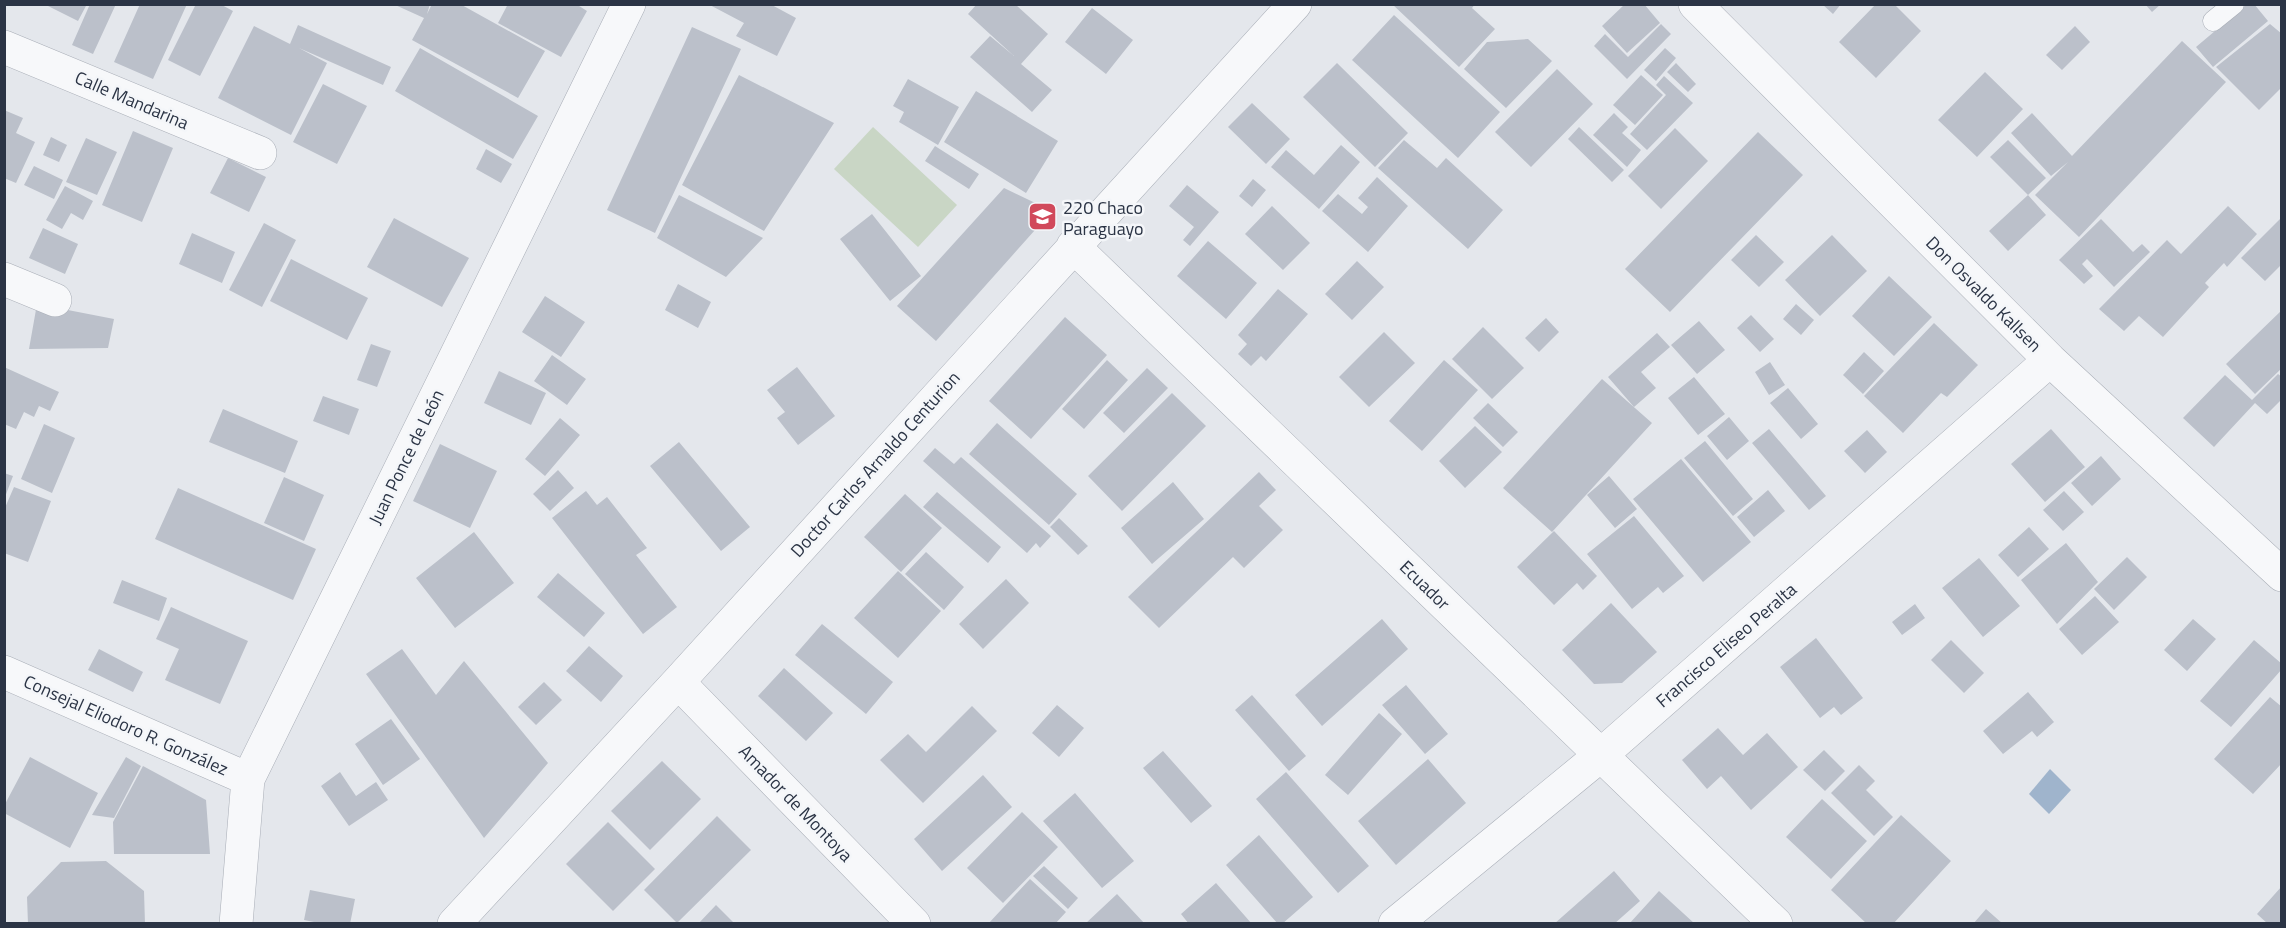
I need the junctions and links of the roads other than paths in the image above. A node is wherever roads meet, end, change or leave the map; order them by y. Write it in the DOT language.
graph roads {
  1 [pos="629,4"];
  2 [pos="1295,4"];
  3 [pos="1695,4"];
  4 [pos="2234,4"];
  5 [pos="2213,21"];
  6 [pos="4,47"];
  7 [pos="260,153"];
  8 [pos="1073,246"];
  9 [pos="4,279"];
  10 [pos="55,300"];
  11 [pos="2050,360"];
  12 [pos="2282,575"];
  13 [pos="4,672"];
  14 [pos="678,682"];
  15 [pos="1601,755"];
  16 [pos="248,779"];
  17 [pos="236,924"];
  18 [pos="454,924"];
  19 [pos="914,924"];
  20 [pos="1395,924"];
  21 [pos="1776,924"];
  1 -- 16 [label="street, Juan Ponce de León"];
  2 -- 8 [label="street, Doctor Carlos Arnaldo Centurion"];
  3 -- 11 [label="street, Don Osvaldo Kallsen"];
  4 -- 5 [label="lane"];
  6 -- 7 [label="street, Calle Mandarina"];
  8 -- 14 [label="street, Doctor Carlos Arnaldo Centurion"];
  8 -- 15 [label="street, Ecuador"];
  9 -- 10 [label="street"];
  11 -- 12 [label="street, Don Osvaldo Kallsen"];
  11 -- 15 [label="street, Francisco Eliseo Peralta"];
  13 -- 16 [label="street, Consejal Eliodoro R. González"];
  14 -- 18 [label="street, Doctor Carlos Arnaldo Centurion"];
  14 -- 19 [label="street, Amador de Montoya"];
  15 -- 20 [label="street, Francisco Eliseo Peralta"];
  15 -- 21 [label="street, Ecuador"];
  16 -- 17 [label="street, Juan Ponce de León"];
}
